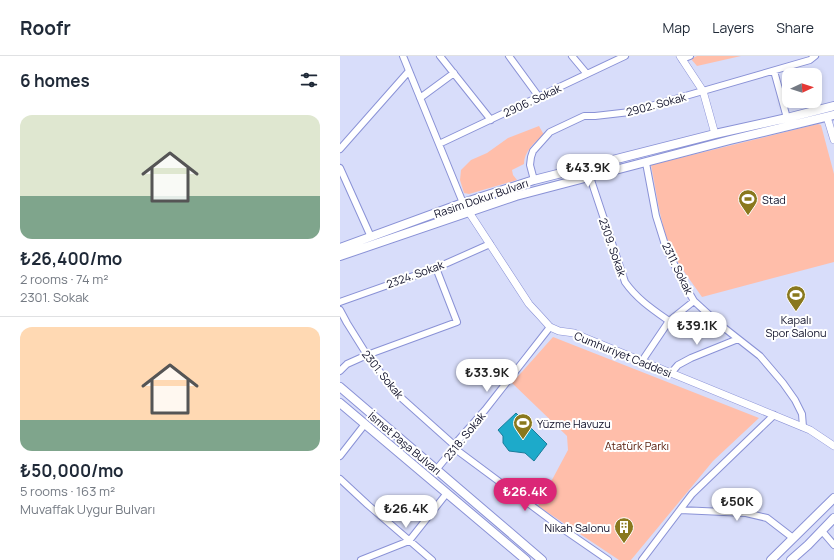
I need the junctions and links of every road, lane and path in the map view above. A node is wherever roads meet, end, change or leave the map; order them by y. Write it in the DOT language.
graph roads {
  1 [pos="410,56"];
  2 [pos="440,56"];
  3 [pos="509,56"];
  4 [pos="572,56"];
  5 [pos="625,56"];
  6 [pos="690,56"];
  7 [pos="815,56"];
  8 [pos="681,58"];
  9 [pos="404,59"];
  10 [pos="774,70"];
  11 [pos="409,71"];
  12 [pos="454,73"];
  13 [pos="587,74"];
  14 [pos="703,91"];
  15 [pos="539,97"];
  16 [pos="420,98"];
  17 [pos="834,106"];
  18 [pos="831,116"];
  19 [pos="787,118"];
  20 [pos="491,120"];
  21 [pos="715,134"];
  22 [pos="834,140"];
  23 [pos="439,144"];
  24 [pos="340,150"];
  25 [pos="646,163"];
  26 [pos="340,168"];
  27 [pos="590,177"];
  28 [pos="534,180"];
  29 [pos="462,203"];
  30 [pos="469,212"];
  31 [pos="371,237"];
  32 [pos="490,244"];
  33 [pos="340,248"];
  34 [pos="340,256"];
  35 [pos="436,268"];
  36 [pos="694,301"];
  37 [pos="340,302"];
  38 [pos="340,310"];
  39 [pos="669,320"];
  40 [pos="550,327"];
  41 [pos="738,339"];
  42 [pos="367,355"];
  43 [pos="642,361"];
  44 [pos="340,371"];
  45 [pos="672,373"];
  46 [pos="340,388"];
  47 [pos="340,403"];
  48 [pos="774,415"];
  49 [pos="365,424"];
  50 [pos="802,427"];
  51 [pos="454,446"];
  52 [pos="834,446"];
  53 [pos="340,456"];
  54 [pos="436,470"];
  55 [pos="340,479"];
  56 [pos="447,493"];
  57 [pos="834,498"];
  58 [pos="680,510"];
  59 [pos="834,518"];
  60 [pos="822,530"];
  61 [pos="794,538"];
  62 [pos="409,541"];
  63 [pos="834,545"];
  64 [pos="361,560"];
  65 [pos="432,560"];
  66 [pos="526,560"];
  67 [pos="542,560"];
  68 [pos="608,560"];
  69 [pos="642,560"];
  70 [pos="771,560"];
  71 [pos="791,560"];
  1 -- 9 [label="street"];
  2 -- 12 [label="street"];
  3 -- 15 [label="street"];
  4 -- 13 [label="street"];
  5 -- 13 [label="street, 2906. Sokak"];
  6 -- 8 [label="street"];
  7 -- 10 [label="street, 2902. Sokak"];
  8 -- 14 [label="street"];
  9 -- 11 [label="street"];
  10 -- 14 [label="street, 2902. Sokak"];
  10 -- 19 [label="street"];
  11 -- 16 [label="street"];
  11 -- 24 [label="street"];
  12 -- 16 [label="street"];
  12 -- 20 [label="street"];
  13 -- 15 [label="street, 2906. Sokak"];
  14 -- 21 [label="street"];
  14 -- 28 [label="street, 2902. Sokak"];
  15 -- 20 [label="street, 2906. Sokak"];
  16 -- 23 [label="street"];
  17 -- 19 [label="main road, Rasim Dokur Bulvarı"];
  18 -- 22 [label="street"];
  18 -- 25 [label="main road"];
  19 -- 21 [label="main road, Rasim Dokur Bulvarı"];
  20 -- 23 [label="street, 2906. Sokak"];
  21 -- 28 [label="main road, Rasim Dokur Bulvarı"];
  23 -- 29 [label="street"];
  25 -- 27 [label="main road"];
  25 -- 36 [label="street, 2311. Sokak"];
  26 -- 31 [label="street"];
  27 -- 30 [label="main road"];
  27 -- 39 [label="street, 2309. Sokak"];
  28 -- 29 [label="main road, Rasim Dokur Bulvarı"];
  29 -- 30 [label="street"];
  29 -- 31 [label="main road, Rasim Dokur Bulvarı"];
  30 -- 32 [label="street"];
  30 -- 34 [label="main road"];
  31 -- 33 [label="main road, Rasim Dokur Bulvarı"];
  32 -- 35 [label="street, 2324. Sokak"];
  32 -- 40 [label="street"];
  35 -- 37 [label="street, 2324. Sokak"];
  35 -- 42 [label="street"];
  36 -- 39 [label="street"];
  36 -- 41 [label="street, 2311. Sokak"];
  38 -- 42 [label="street, 2301. Sokak"];
  39 -- 43 [label="street"];
  40 -- 43 [label="street, Cumhuriyet Caddesi"];
  40 -- 51 [label="street, 2318. Sokak"];
  41 -- 45 [label="street"];
  41 -- 50 [label="street, 2311. Sokak"];
  42 -- 44 [label="street"];
  42 -- 51 [label="street, 2301. Sokak"];
  43 -- 45 [label="street, Cumhuriyet Caddesi"];
  45 -- 48 [label="street, Cumhuriyet Caddesi"];
  46 -- 54 [label="main road, İsmet Paşa Bulvarı"];
  47 -- 49 [label="main road, İsmet Paşa Bulvarı"];
  48 -- 50 [label="street, Cumhuriyet Caddesi"];
  48 -- 58 [label="street"];
  49 -- 53 [label="street"];
  49 -- 56 [label="main road, İsmet Paşa Bulvarı"];
  50 -- 52 [label="street, Cumhuriyet Caddesi"];
  51 -- 54 [label="street, 2318. Sokak"];
  51 -- 68 [label="street, 2301. Sokak"];
  54 -- 67 [label="main road, İsmet Paşa Bulvarı"];
  55 -- 62 [label="street"];
  56 -- 62 [label="street"];
  56 -- 66 [label="main road, İsmet Paşa Bulvarı"];
  57 -- 61 [label="main road"];
  58 -- 61 [label="street"];
  58 -- 69 [label="street"];
  59 -- 60 [label="main road"];
  60 -- 63 [label="street"];
  60 -- 71 [label="main road"];
  61 -- 70 [label="main road"];
  62 -- 64 [label="street"];
  62 -- 65 [label="street"];
}
